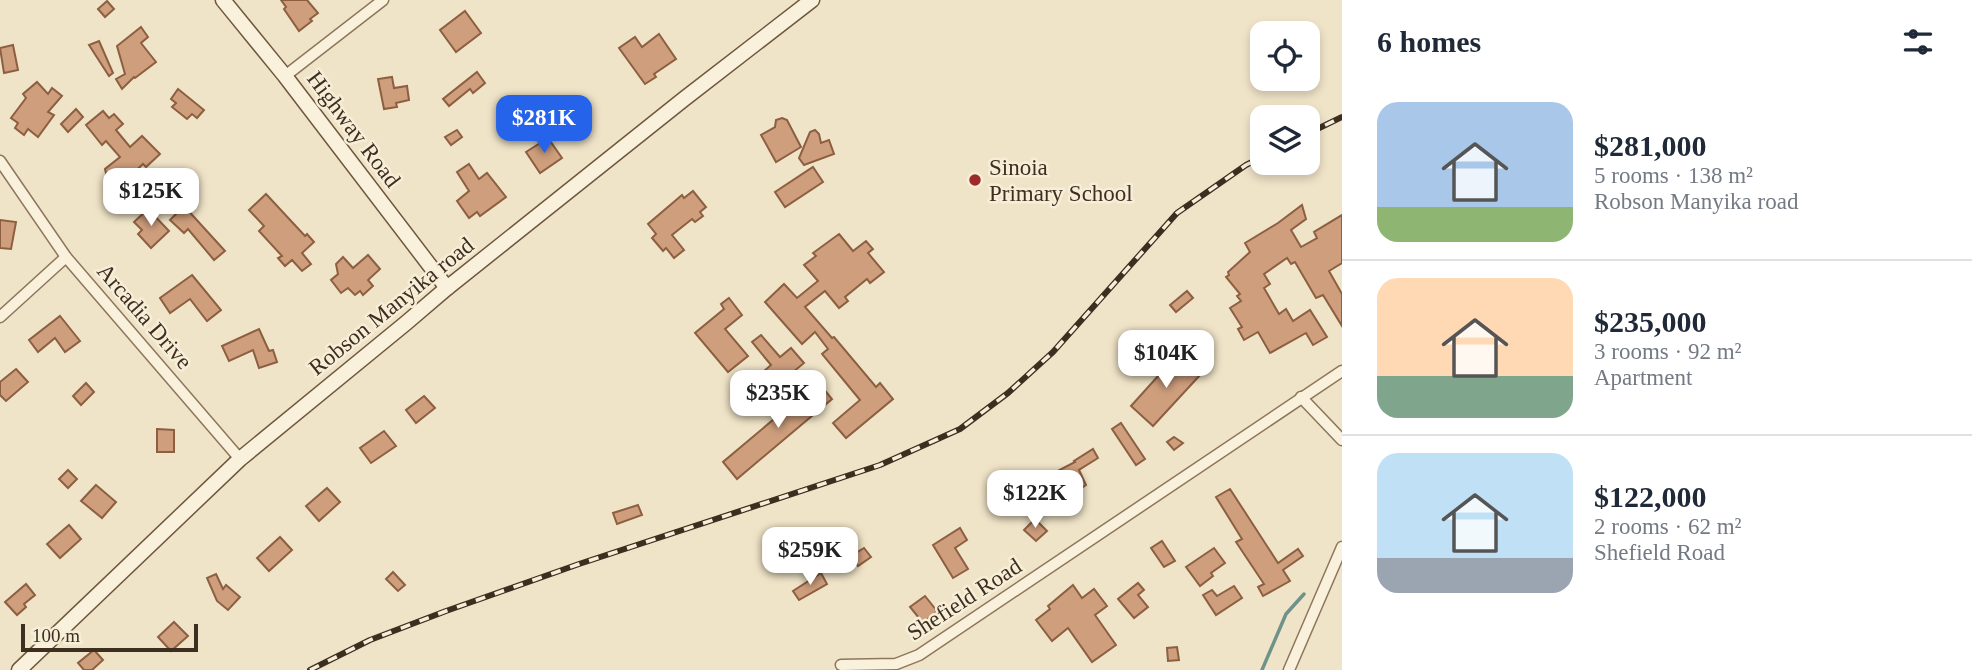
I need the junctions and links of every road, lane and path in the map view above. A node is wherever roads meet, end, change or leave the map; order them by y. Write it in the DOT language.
graph roads {
  1 [pos="223,0"];
  2 [pos="383,0"];
  3 [pos="812,0"];
  4 [pos="285,76"];
  5 [pos="0,161"];
  6 [pos="66,257"];
  7 [pos="447,288"];
  8 [pos="0,317"];
  9 [pos="1342,370"];
  10 [pos="1301,397"];
  11 [pos="1342,440"];
  12 [pos="240,459"];
  13 [pos="1342,547"];
  14 [pos="841,665"];
  15 [pos="19,670"];
  16 [pos="1289,670"];
  1 -- 4 [label="street, Highway Road"];
  2 -- 4 [label="street"];
  3 -- 7 [label="street, Robson Manyika road"];
  4 -- 7 [label="street, Highway Road"];
  5 -- 6 [label="street, Arcadia Drive"];
  6 -- 8 [label="street"];
  6 -- 12 [label="street, Arcadia Drive"];
  7 -- 12 [label="street, Robson Manyika road"];
  9 -- 10 [label="street, Shefield Road"];
  10 -- 11 [label="street"];
  10 -- 14 [label="street, Shefield Road"];
  12 -- 15 [label="street, Robson Manyika road"];
  13 -- 16 [label="street"];
}
